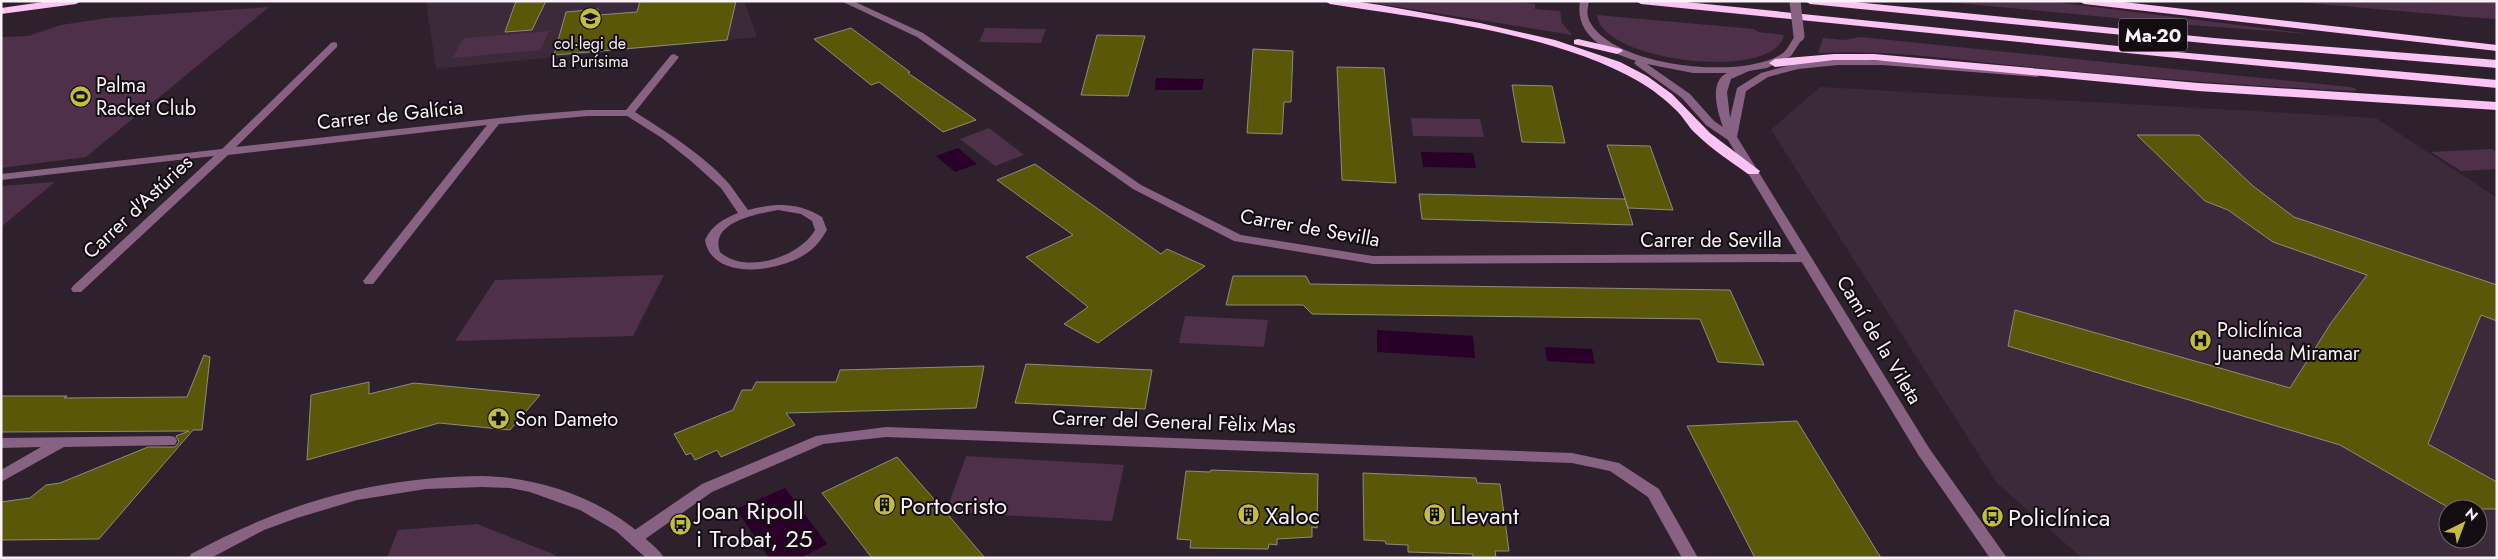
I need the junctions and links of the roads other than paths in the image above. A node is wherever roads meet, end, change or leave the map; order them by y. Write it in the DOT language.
graph roads {
  1 [pos="54,1"];
  2 [pos="76,1"];
  3 [pos="845,1"];
  4 [pos="1330,1"];
  5 [pos="1585,1"];
  6 [pos="1641,1"];
  7 [pos="1795,1"];
  8 [pos="1810,1"];
  9 [pos="2084,1"];
  10 [pos="1,7"];
  11 [pos="1380,8"];
  12 [pos="1,11"];
  13 [pos="334,44"];
  14 [pos="2497,48"];
  15 [pos="1621,53"];
  16 [pos="674,58"];
  17 [pos="1775,63"];
  18 [pos="2497,64"];
  19 [pos="1745,70"];
  20 [pos="2060,75"];
  21 [pos="2497,84"];
  22 [pos="2497,106"];
  23 [pos="629,113"];
  24 [pos="496,122"];
  25 [pos="1732,138"];
  26 [pos="225,152"];
  27 [pos="1753,171"];
  28 [pos="1,178"];
  29 [pos="744,213"];
  30 [pos="1806,258"];
  31 [pos="369,281"];
  32 [pos="77,289"];
  33 [pos="170,441"];
  34 [pos="61,442"];
  35 [pos="1,443"];
  36 [pos="1,477"];
  37 [pos="635,538"];
  38 [pos="197,558"];
  39 [pos="656,558"];
  40 [pos="1690,558"];
  41 [pos="1999,558"];
  1 -- 10 [label="highway"];
  2 -- 12 [label="highway"];
  3 -- 30 [label="street, Carrer de Sevilla"];
  4 -- 11 [label="highway"];
  5 -- 15 [label="street, Camí de la Vileta"];
  6 -- 21 [label="highway, Ma-20"];
  7 -- 17 [label="street, bridge"];
  8 -- 18 [label="highway, Ma-20"];
  9 -- 14 [label="highway"];
  11 -- 15 [label="highway"];
  11 -- 27 [label="highway"];
  13 -- 26 [label="street, Carrer d'Astúries"];
  15 -- 19 [label="street"];
  15 -- 25 [label="street, Camí de la Vileta"];
  16 -- 23 [label="street"];
  17 -- 19 [label="street"];
  17 -- 20 [label="highway"];
  19 -- 25 [label="street, Camí de la Vileta"];
  20 -- 22 [label="highway"];
  20 -- 25 [label="street"];
  23 -- 24 [label="street, Carrer de Galícia"];
  23 -- 29 [label="street"];
  24 -- 26 [label="street, Carrer de Galícia"];
  24 -- 31 [label="street"];
  25 -- 27 [label="street, Camí de la Vileta"];
  26 -- 28 [label="street, Carrer de Galícia"];
  26 -- 32 [label="street, Carrer d'Astúries"];
  27 -- 30 [label="street, Camí de la Vileta"];
  29 -- 29 [label="street"];
  30 -- 41 [label="street, Camí de la Vileta"];
  33 -- 34 [label="street"];
  34 -- 35 [label="street"];
  34 -- 36 [label="street"];
  37 -- 38 [label="street"];
  37 -- 39 [label="street"];
  37 -- 40 [label="street, Carrer del General Fèlix Mas"];
}
